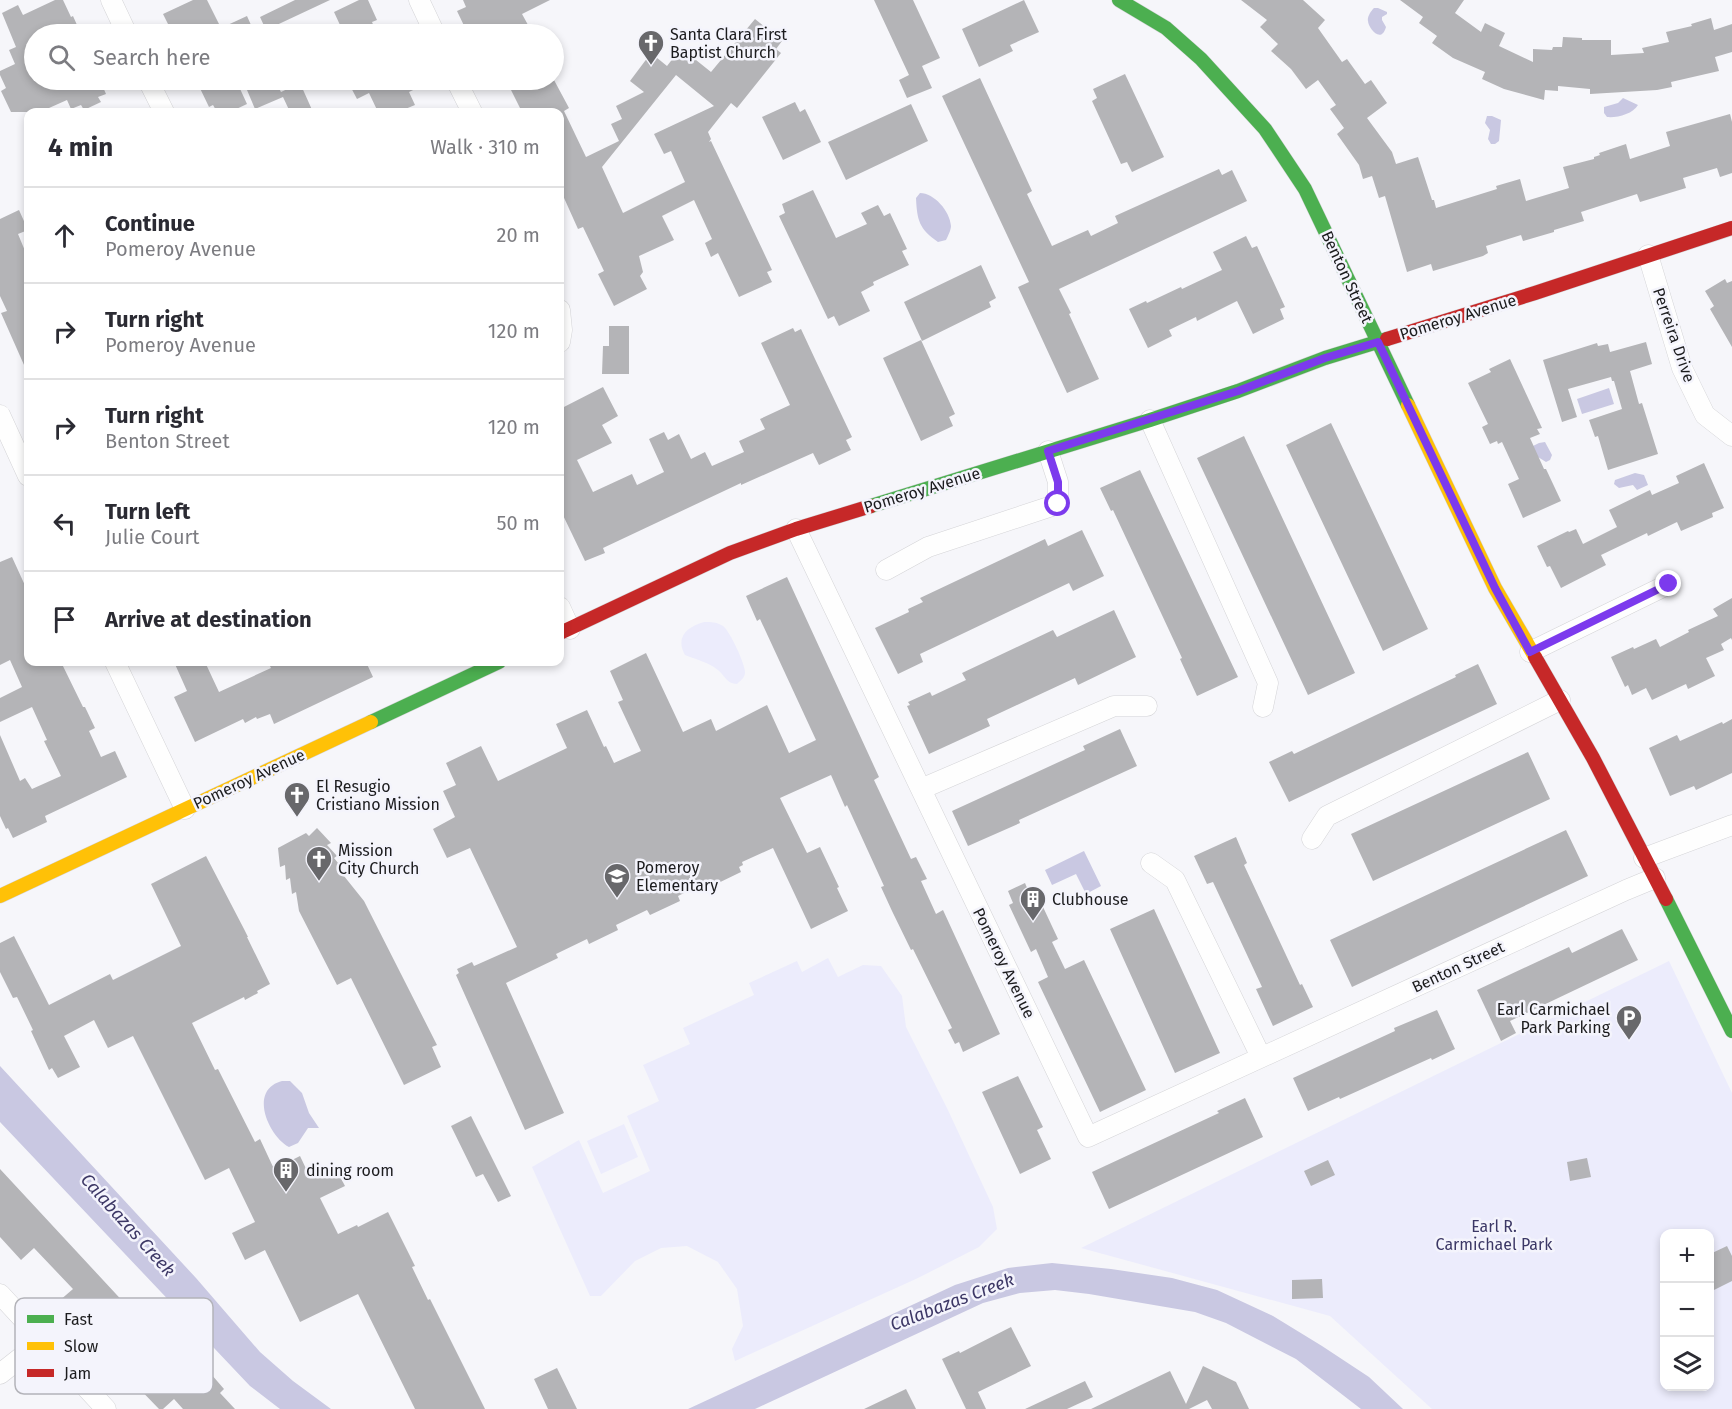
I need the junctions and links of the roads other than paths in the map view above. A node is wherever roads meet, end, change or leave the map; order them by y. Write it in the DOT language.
graph roads {
  1 [pos="111,0"];
  2 [pos="419,0"];
  3 [pos="1119,0"];
  4 [pos="123,24"];
  5 [pos="430,24"];
  6 [pos="153,90"];
  7 [pos="461,90"];
  8 [pos="162,108"];
  9 [pos="470,108"];
  10 [pos="1732,228"];
  11 [pos="1648,255"];
  12 [pos="1378,342"];
  13 [pos="0,415"];
  14 [pos="1150,420"];
  15 [pos="1732,436"];
  16 [pos="1048,451"];
  17 [pos="24,467"];
  18 [pos="796,529"];
  19 [pos="886,570"];
  20 [pos="1669,584"];
  21 [pos="565,631"];
  22 [pos="1530,652"];
  23 [pos="117,666"];
  24 [pos="490,666"];
  25 [pos="1560,700"];
  26 [pos="1147,706"];
  27 [pos="1263,707"];
  28 [pos="921,789"];
  29 [pos="184,809"];
  30 [pos="1732,825"];
  31 [pos="1312,839"];
  32 [pos="1644,858"];
  33 [pos="1151,863"];
  34 [pos="1655,878"];
  35 [pos="0,896"];
  36 [pos="1732,1031"];
  37 [pos="1261,1057"];
  38 [pos="1088,1137"];
  39 [pos="0,1294"];
  40 [pos="15,1310"];
  41 [pos="15,1362"];
  42 [pos="0,1374"];
  43 [pos="92,1394"];
  44 [pos="106,1409"];
  1 -- 4 [label="street"];
  2 -- 5 [label="street"];
  3 -- 12 [label="street, Benton Street"];
  6 -- 8 [label="street"];
  7 -- 9 [label="street"];
  10 -- 11 [label="street, Pomeroy Avenue"];
  11 -- 12 [label="street, Pomeroy Avenue"];
  11 -- 15 [label="street, Perreira Drive"];
  12 -- 14 [label="street, Pomeroy Avenue"];
  12 -- 22 [label="street, Benton Street"];
  13 -- 17 [label="street"];
  14 -- 16 [label="street, Pomeroy Avenue"];
  14 -- 27 [label="street"];
  16 -- 18 [label="street, Pomeroy Avenue"];
  16 -- 19 [label="street"];
  18 -- 21 [label="street, Pomeroy Avenue"];
  18 -- 28 [label="street, Pomeroy Avenue"];
  20 -- 22 [label="street"];
  22 -- 25 [label="street, Benton Street"];
  23 -- 29 [label="street"];
  24 -- 29 [label="street, Pomeroy Avenue"];
  25 -- 31 [label="street"];
  25 -- 32 [label="street, Benton Street"];
  26 -- 28 [label="street"];
  28 -- 38 [label="street, Pomeroy Avenue"];
  29 -- 35 [label="street, Pomeroy Avenue"];
  30 -- 32 [label="street"];
  32 -- 34 [label="street, Benton Street"];
  33 -- 37 [label="street"];
  34 -- 36 [label="street, Benton Street"];
  34 -- 37 [label="street, Benton Street"];
  37 -- 38 [label="street, Benton Street"];
  39 -- 40 [label="street"];
  41 -- 42 [label="street"];
  43 -- 44 [label="street"];
}
